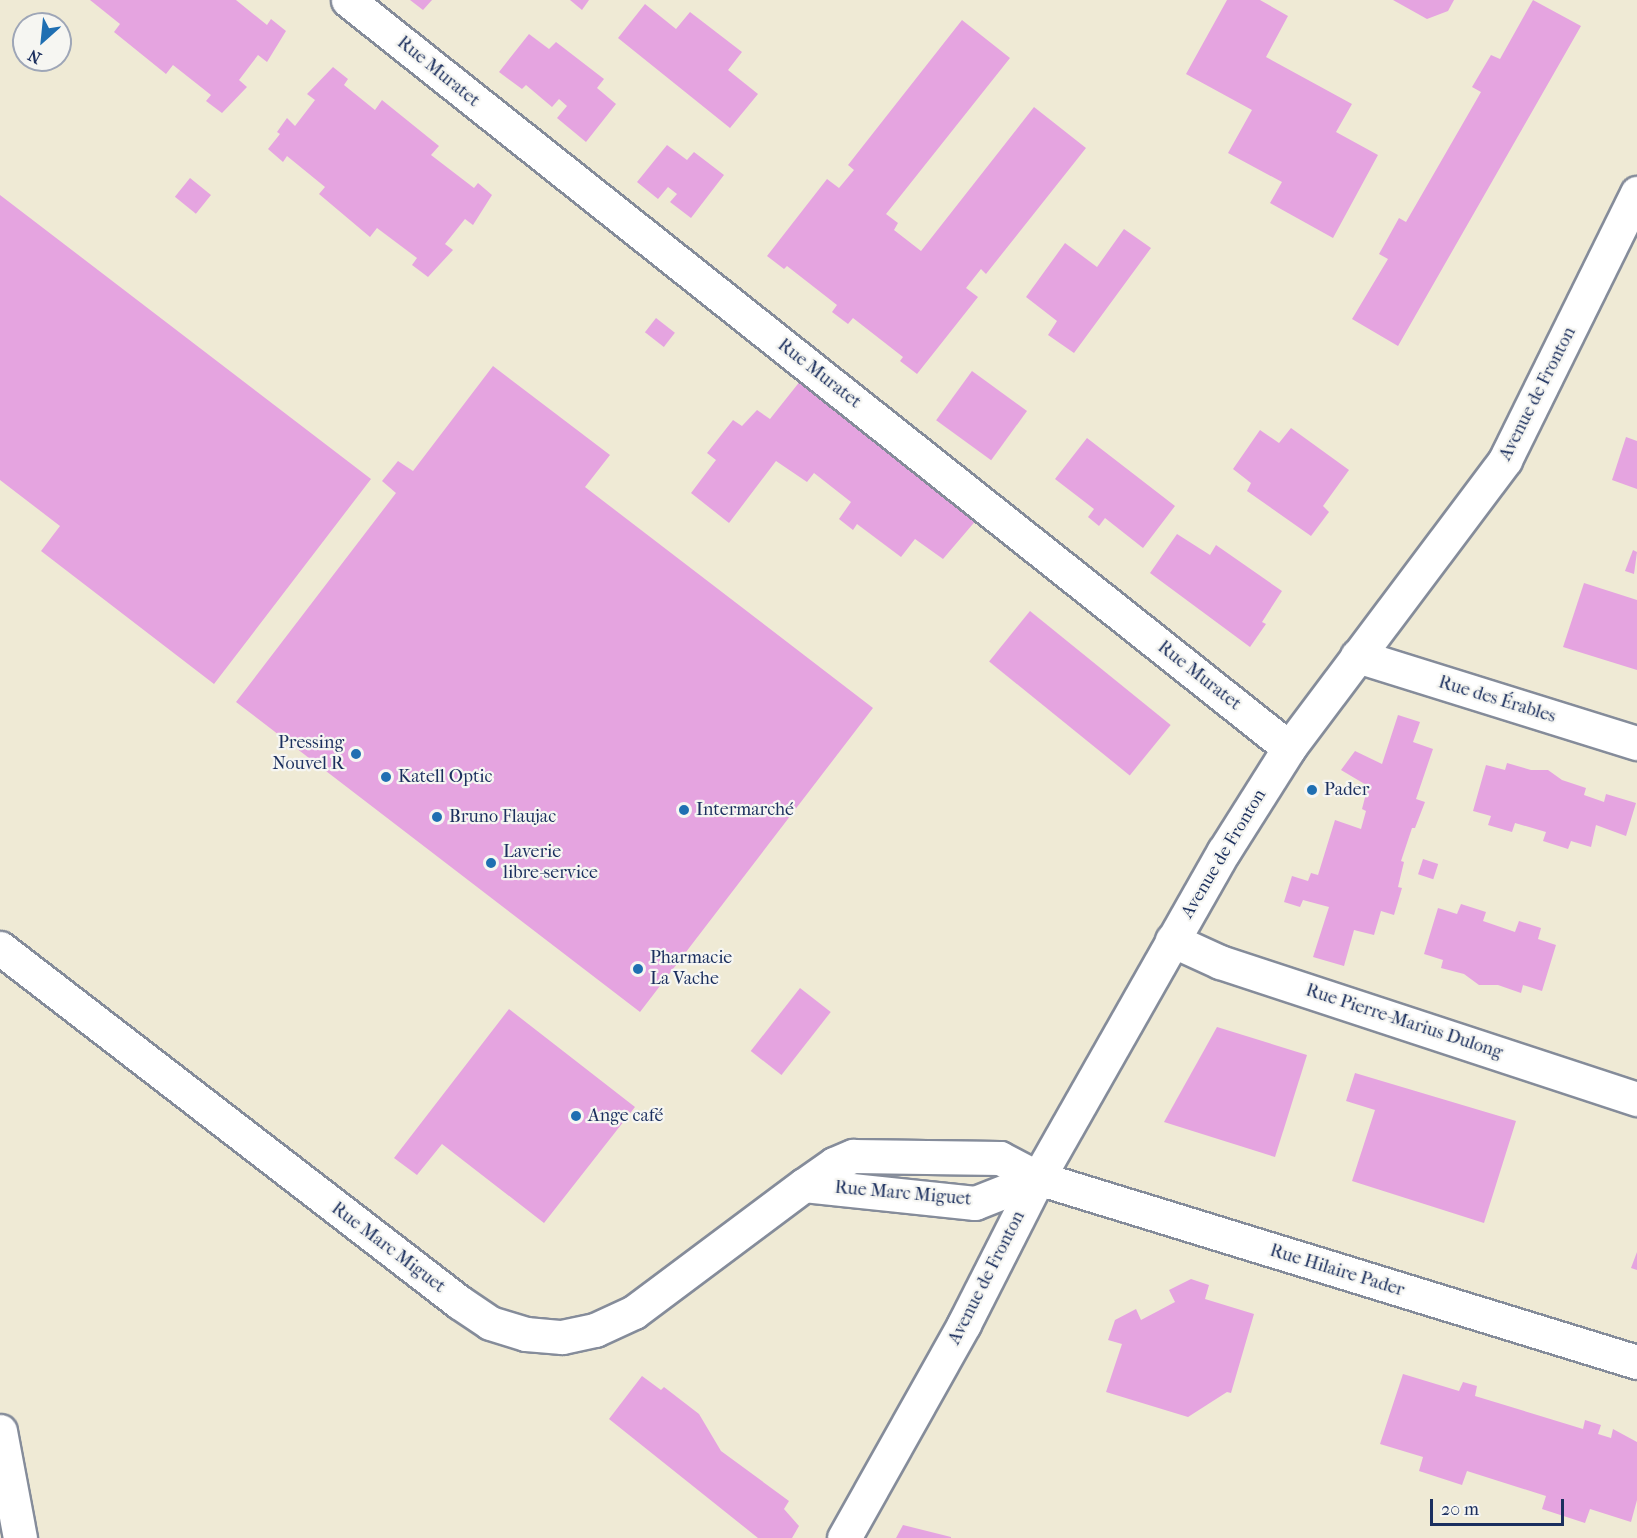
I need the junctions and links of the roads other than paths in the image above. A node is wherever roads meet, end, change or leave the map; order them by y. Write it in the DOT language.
graph roads {
  1 [pos="348,0"];
  2 [pos="1637,193"];
  3 [pos="1357,656"];
  4 [pos="1637,743"];
  5 [pos="1289,748"];
  6 [pos="1172,940"];
  7 [pos="0,948"];
  8 [pos="1637,1099"];
  9 [pos="1038,1178"];
  10 [pos="804,1185"];
  11 [pos="1637,1362"];
  12 [pos="0,1431"];
  13 [pos="20,1538"];
  14 [pos="844,1538"];
  1 -- 5 [label="street, Rue Muratet"];
  2 -- 3 [label="street, Avenue de Fronton"];
  3 -- 4 [label="street, Rue des Érables"];
  3 -- 5 [label="street, Avenue de Fronton"];
  5 -- 6 [label="street, Avenue de Fronton"];
  6 -- 8 [label="street, Rue Pierre-Marius Dulong"];
  6 -- 9 [label="street, Avenue de Fronton"];
  7 -- 10 [label="street, Rue Marc Miguet"];
  9 -- 10 [label="street, Rue Marc Miguet"];
  9 -- 10 [label="street, Rue Marc Miguet"];
  9 -- 11 [label="street, Rue Hilaire Pader"];
  9 -- 14 [label="street, Avenue de Fronton"];
  12 -- 13 [label="street"];
}
